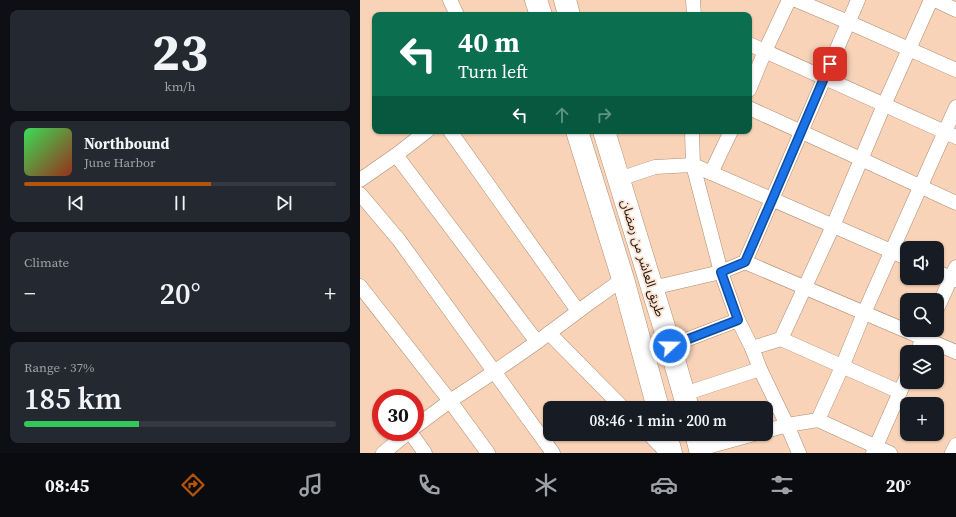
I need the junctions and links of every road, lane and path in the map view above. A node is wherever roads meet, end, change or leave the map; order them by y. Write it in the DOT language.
graph roads {
  1 [pos="450,0"];
  2 [pos="536,0"];
  3 [pos="565,0"];
  4 [pos="789,0"];
  5 [pos="796,0"];
  6 [pos="858,0"];
  7 [pos="931,0"];
  8 [pos="935,0"];
  9 [pos="956,10"];
  10 [pos="456,12"];
  11 [pos="540,12"];
  12 [pos="568,12"];
  13 [pos="848,22"];
  14 [pos="752,45"];
  15 [pos="909,49"];
  16 [pos="765,51"];
  17 [pos="956,70"];
  18 [pos="824,78"];
  19 [pos="752,83"];
  20 [pos="884,105"];
  21 [pos="956,107"];
  22 [pos="752,109"];
  23 [pos="801,132"];
  24 [pos="423,134"];
  25 [pos="452,134"];
  26 [pos="578,134"];
  27 [pos="605,134"];
  28 [pos="692,134"];
  29 [pos="730,134"];
  30 [pos="950,135"];
  31 [pos="396,155"];
  32 [pos="861,159"];
  33 [pos="693,165"];
  34 [pos="711,173"];
  35 [pos="619,179"];
  36 [pos="360,180"];
  37 [pos="920,187"];
  38 [pos="360,194"];
  39 [pos="772,200"];
  40 [pos="956,203"];
  41 [pos="833,226"];
  42 [pos="891,252"];
  43 [pos="900,255"];
  44 [pos="745,262"];
  45 [pos="721,272"];
  46 [pos="944,273"];
  47 [pos="954,275"];
  48 [pos="623,279"];
  49 [pos="360,286"];
  50 [pos="652,288"];
  51 [pos="804,288"];
  52 [pos="944,295"];
  53 [pos="578,311"];
  54 [pos="864,313"];
  55 [pos="662,320"];
  56 [pos="738,320"];
  57 [pos="900,325"];
  58 [pos="549,333"];
  59 [pos="930,337"];
  60 [pos="781,339"];
  61 [pos="537,342"];
  62 [pos="670,346"];
  63 [pos="752,348"];
  64 [pos="956,352"];
  65 [pos="643,353"];
  66 [pos="842,367"];
  67 [pos="760,369"];
  68 [pos="494,372"];
  69 [pos="901,389"];
  70 [pos="900,392"];
  71 [pos="685,397"];
  72 [pos="450,401"];
  73 [pos="616,401"];
  74 [pos="656,401"];
  75 [pos="669,401"];
  76 [pos="424,420"];
  77 [pos="818,420"];
  78 [pos="787,425"];
  79 [pos="773,429"];
  80 [pos="398,441"];
  81 [pos="417,441"];
  82 [pos="656,441"];
  83 [pos="668,441"];
  84 [pos="719,441"];
  85 [pos="699,445"];
  86 [pos="956,445"];
  87 [pos="874,450"];
  88 [pos="383,453"];
  89 [pos="426,453"];
  90 [pos="488,453"];
  91 [pos="553,453"];
  92 [pos="667,453"];
  93 [pos="671,453"];
  94 [pos="799,453"];
  95 [pos="890,453"];
  96 [pos="952,453"];
  1 -- 10 [label="street"];
  2 -- 11 [label="main road"];
  3 -- 12 [label="main road"];
  4 -- 16 [label="street"];
  5 -- 13 [label="street"];
  6 -- 13 [label="street"];
  7 -- 15 [label="street"];
  8 -- 9 [label="street"];
  13 -- 15 [label="street"];
  13 -- 18 [label="street"];
  14 -- 16 [label="street"];
  15 -- 17 [label="street"];
  15 -- 20 [label="street"];
  16 -- 18 [label="street"];
  16 -- 19 [label="street"];
  18 -- 20 [label="street"];
  18 -- 23 [label="street"];
  20 -- 30 [label="street"];
  20 -- 32 [label="street"];
  21 -- 30 [label="street"];
  22 -- 23 [label="street"];
  23 -- 32 [label="street"];
  23 -- 39 [label="street"];
  24 -- 31 [label="street"];
  25 -- 53 [label="street"];
  26 -- 48 [label="main road, طريق العاشر من رمضان"];
  27 -- 35 [label="main road, طريق العاشر من رمضان"];
  28 -- 33 [label="street"];
  29 -- 34 [label="street"];
  30 -- 37 [label="street"];
  31 -- 36 [label="street"];
  31 -- 61 [label="street"];
  32 -- 37 [label="street"];
  32 -- 41 [label="street"];
  33 -- 34 [label="street"];
  33 -- 35 [label="street"];
  33 -- 45 [label="street"];
  34 -- 39 [label="street"];
  35 -- 50 [label="main road, طريق العاشر من رمضان"];
  37 -- 40 [label="street"];
  37 -- 42 [label="street"];
  38 -- 68 [label="street"];
  39 -- 41 [label="street"];
  39 -- 44 [label="street"];
  41 -- 42 [label="street"];
  41 -- 51 [label="street"];
  42 -- 43 [label="street"];
  42 -- 54 [label="street"];
  44 -- 45 [label="street"];
  44 -- 51 [label="street"];
  45 -- 50 [label="street"];
  45 -- 56 [label="street"];
  46 -- 47 [label="street"];
  47 -- 52 [label="street"];
  48 -- 53 [label="street"];
  48 -- 65 [label="main road, طريق العاشر من رمضان"];
  49 -- 72 [label="street"];
  50 -- 55 [label="main road, طريق العاشر من رمضان"];
  51 -- 54 [label="street"];
  51 -- 60 [label="street"];
  53 -- 58 [label="street"];
  54 -- 57 [label="street"];
  54 -- 66 [label="street"];
  55 -- 62 [label="main road, طريق العاشر من رمضان"];
  55 -- 65 [label="main road"];
  56 -- 62 [label="street"];
  56 -- 63 [label="street"];
  58 -- 61 [label="street"];
  58 -- 73 [label="street"];
  59 -- 64 [label="street"];
  60 -- 63 [label="street"];
  60 -- 66 [label="street"];
  61 -- 68 [label="street"];
  62 -- 71 [label="main road, طريق العاشر من رمضان"];
  63 -- 67 [label="street"];
  65 -- 74 [label="main road, طريق العاشر من رمضان"];
  66 -- 70 [label="street"];
  66 -- 77 [label="street"];
  67 -- 71 [label="street"];
  67 -- 78 [label="street"];
  68 -- 72 [label="street"];
  68 -- 91 [label="street"];
  69 -- 70 [label="street"];
  70 -- 87 [label="street"];
  71 -- 75 [label="main road"];
  72 -- 76 [label="street"];
  72 -- 90 [label="street"];
  77 -- 78 [label="street"];
  77 -- 87 [label="street"];
  78 -- 79 [label="street"];
  78 -- 94 [label="street"];
  80 -- 88 [label="street"];
  81 -- 89 [label="street"];
  82 -- 92 [label="street"];
  83 -- 93 [label="main road"];
  84 -- 85 [label="street"];
  86 -- 96 [label="street"];
  87 -- 95 [label="street"];
}
